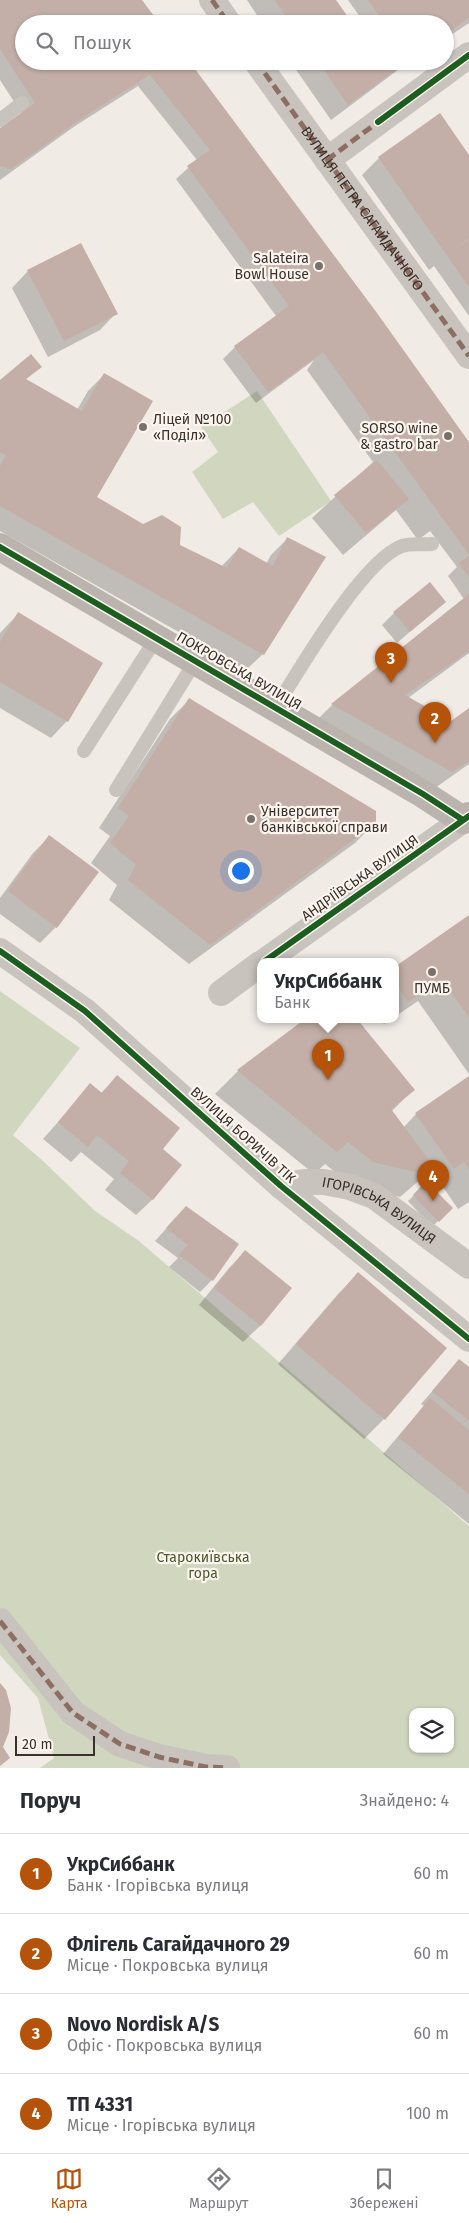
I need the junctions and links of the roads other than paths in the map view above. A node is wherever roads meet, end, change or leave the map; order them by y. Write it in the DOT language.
graph roads {
  1 [pos="212,0"];
  2 [pos="223,15"];
  3 [pos="469,56"];
  4 [pos="454,67"];
  5 [pos="262,70"];
  6 [pos="450,70"];
  7 [pos="22,103"];
  8 [pos="0,120"];
  9 [pos="327,160"];
  10 [pos="469,356"];
  11 [pos="432,544"];
  12 [pos="0,547"];
  13 [pos="156,637"];
  14 [pos="196,660"];
  15 [pos="276,707"];
  16 [pos="84,752"];
  17 [pos="116,790"];
  18 [pos="467,821"];
  19 [pos="0,951"];
  20 [pos="269,958"];
  21 [pos="257,966"];
  22 [pos="220,993"];
  23 [pos="281,1186"];
  24 [pos="469,1266"];
  25 [pos="469,1339"];
  26 [pos="0,1621"];
  27 [pos="227,1768"];
  1 -- 2 [label="street"];
  3 -- 4 [label="street"];
  5 -- 9 [label="street, ВУЛИЦЯ ПЕТРА САГАЙДАЧНОГО"];
  6 -- 9 [label="street"];
  7 -- 8 [label="lane"];
  9 -- 10 [label="street, ВУЛИЦЯ ПЕТРА САГАЙДАЧНОГО"];
  11 -- 15 [label="lane"];
  12 -- 13 [label="street, ПОКРОВСЬКА ВУЛИЦЯ"];
  13 -- 14 [label="street, ПОКРОВСЬКА ВУЛИЦЯ"];
  13 -- 16 [label="lane"];
  14 -- 15 [label="street, ПОКРОВСЬКА ВУЛИЦЯ"];
  14 -- 17 [label="lane"];
  15 -- 18 [label="street, ПОКРОВСЬКА ВУЛИЦЯ"];
  18 -- 20 [label="street, АНДРІЇВСЬКА ВУЛИЦЯ"];
  19 -- 23 [label="street, ВУЛИЦЯ БОРИЧІВ ТІК"];
  21 -- 22 [label="street"];
  23 -- 24 [label="street, ІГОРІВСЬКА ВУЛИЦЯ"];
  23 -- 25 [label="street, ВУЛИЦЯ БОРИЧІВ ТІК"];
  26 -- 27 [label="street"];
}
